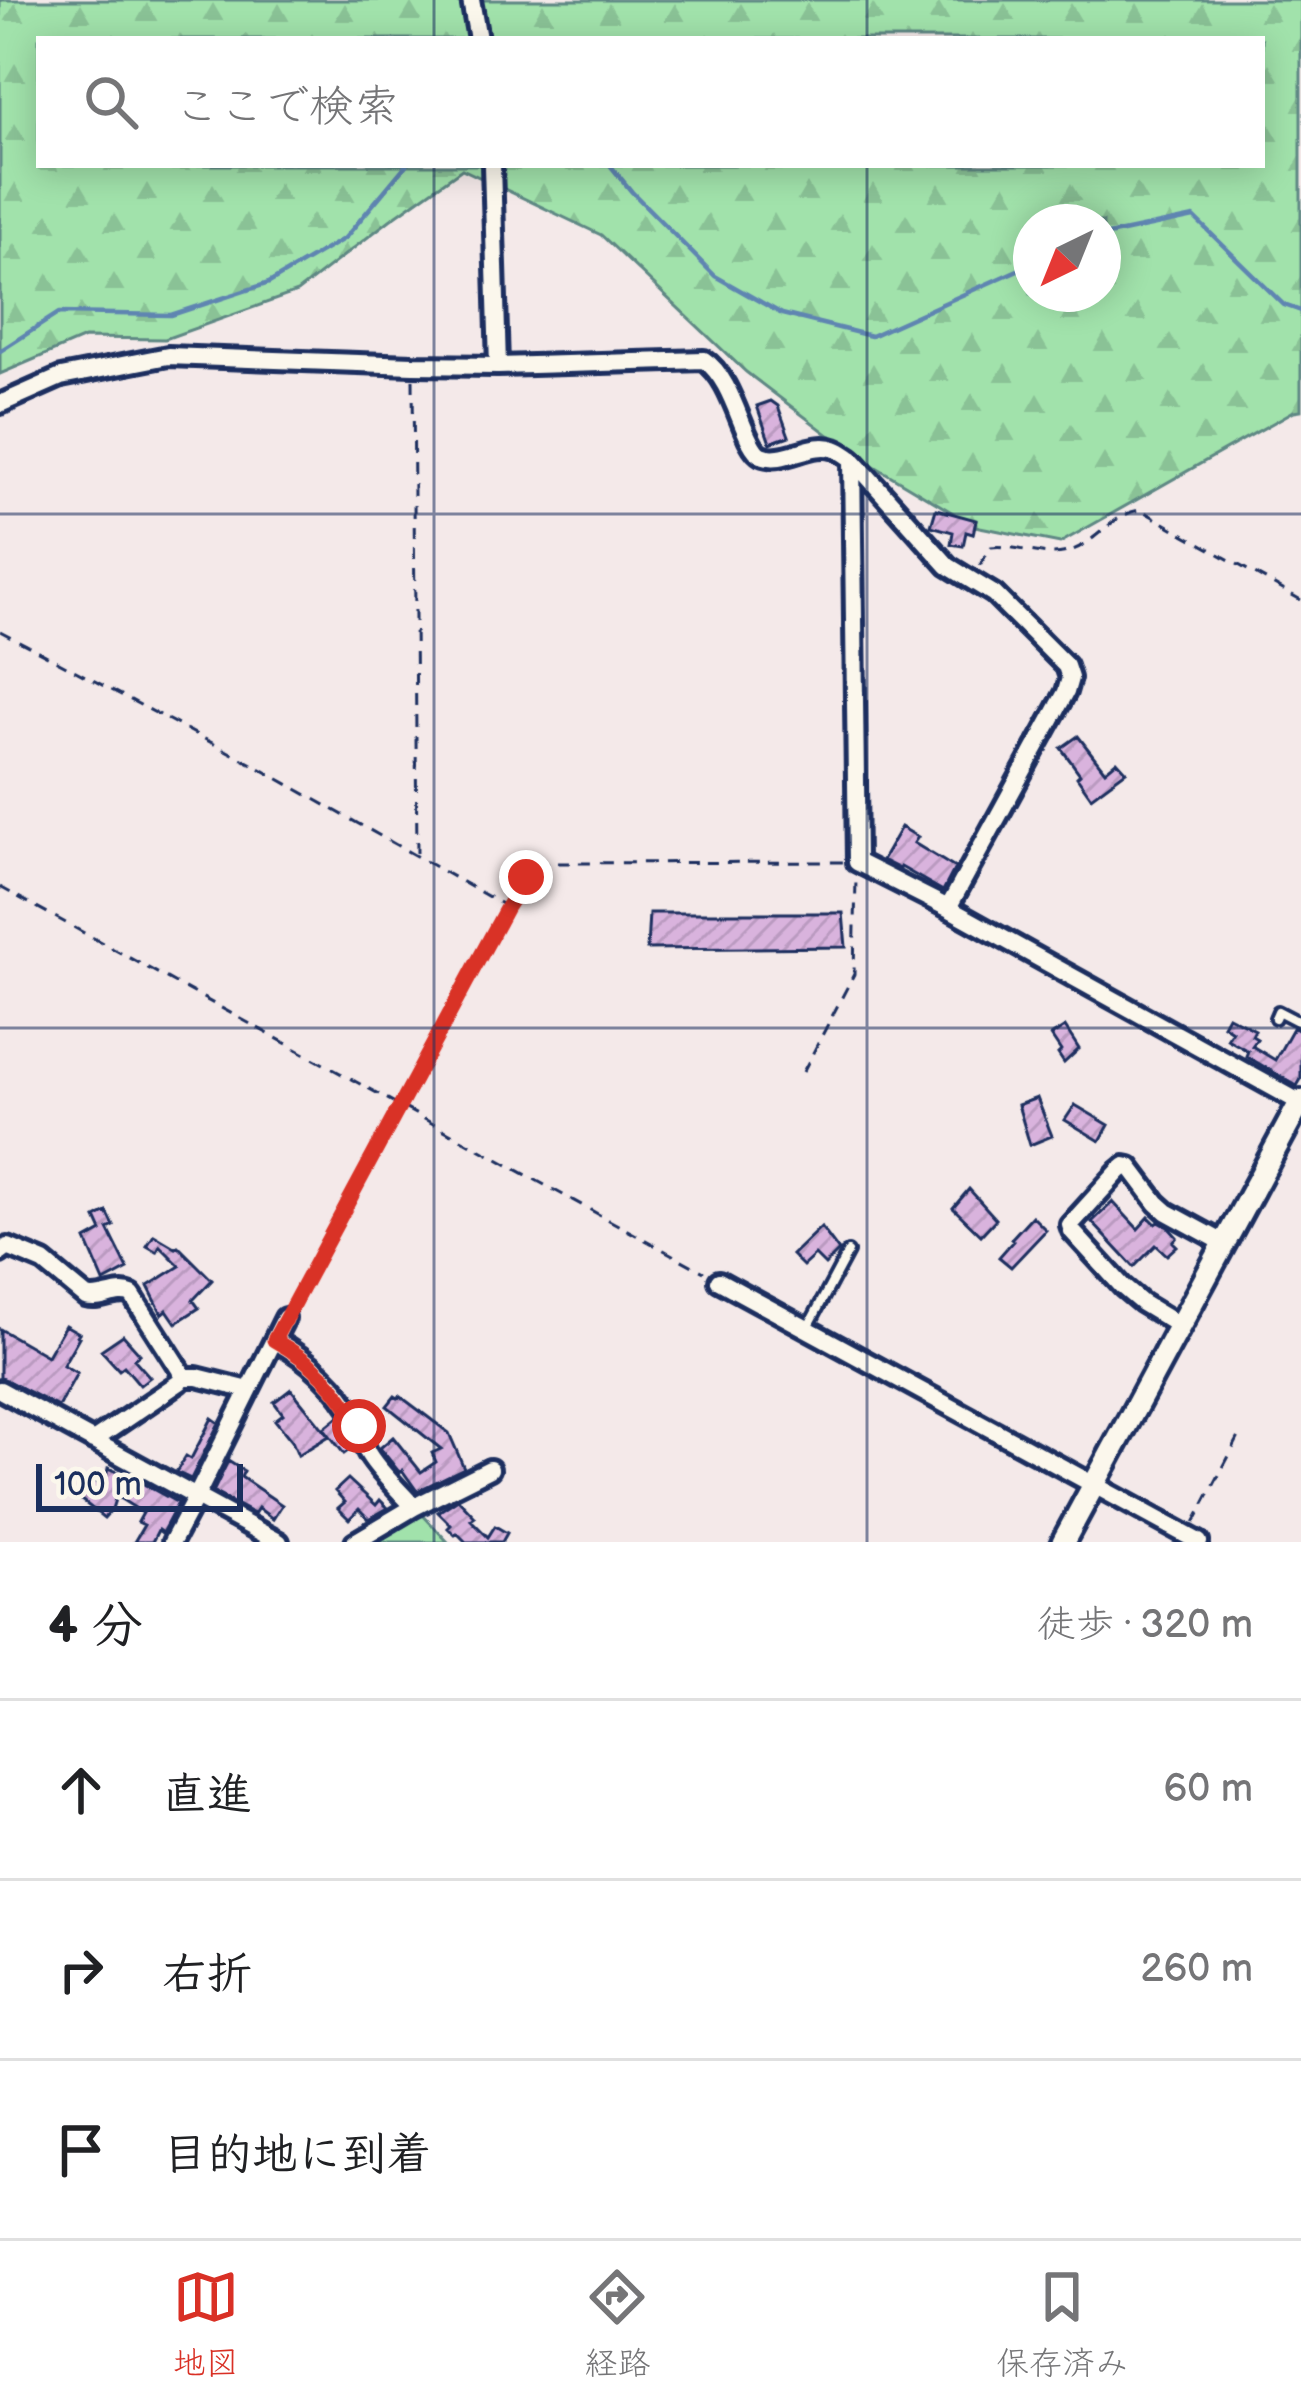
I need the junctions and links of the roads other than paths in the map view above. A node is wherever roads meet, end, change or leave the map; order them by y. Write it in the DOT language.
graph roads {
  1 [pos="471,0"];
  2 [pos="477,36"];
  3 [pos="492,168"];
  4 [pos="498,366"];
  5 [pos="0,404"];
  6 [pos="852,458"];
  7 [pos="948,908"];
  8 [pos="1274,1018"];
  9 [pos="1301,1023"];
  10 [pos="1301,1102"];
  11 [pos="1224,1243"];
  12 [pos="848,1252"];
  13 [pos="0,1253"];
  14 [pos="719,1281"];
  15 [pos="285,1318"];
  16 [pos="1180,1326"];
  17 [pos="807,1328"];
  18 [pos="274,1340"];
  19 [pos="182,1377"];
  20 [pos="0,1390"];
  21 [pos="249,1390"];
  22 [pos="93,1441"];
  23 [pos="490,1469"];
  24 [pos="1094,1484"];
  25 [pos="196,1497"];
  26 [pos="414,1507"];
  27 [pos="1194,1539"];
  28 [pos="172,1542"];
  29 [pos="279,1542"];
  30 [pos="355,1542"];
  31 [pos="1063,1542"];
  1 -- 2 [label="street"];
  3 -- 4 [label="street"];
  4 -- 5 [label="street"];
  4 -- 6 [label="street"];
  6 -- 7 [label="street"];
  6 -- 7 [label="street"];
  7 -- 10 [label="street"];
  8 -- 9 [label="lane"];
  10 -- 11 [label="street"];
  11 -- 16 [label="street"];
  11 -- 16 [label="street"];
  12 -- 17 [label="lane"];
  13 -- 19 [label="street"];
  14 -- 17 [label="street"];
  15 -- 18 [label="street"];
  16 -- 24 [label="street"];
  17 -- 24 [label="street"];
  18 -- 21 [label="street"];
  18 -- 26 [label="street"];
  19 -- 21 [label="street"];
  19 -- 22 [label="street"];
  20 -- 22 [label="street"];
  21 -- 25 [label="street"];
  22 -- 25 [label="street"];
  23 -- 26 [label="street"];
  24 -- 27 [label="street"];
  24 -- 31 [label="street"];
  25 -- 28 [label="street"];
  25 -- 29 [label="street"];
  26 -- 30 [label="street"];
}
